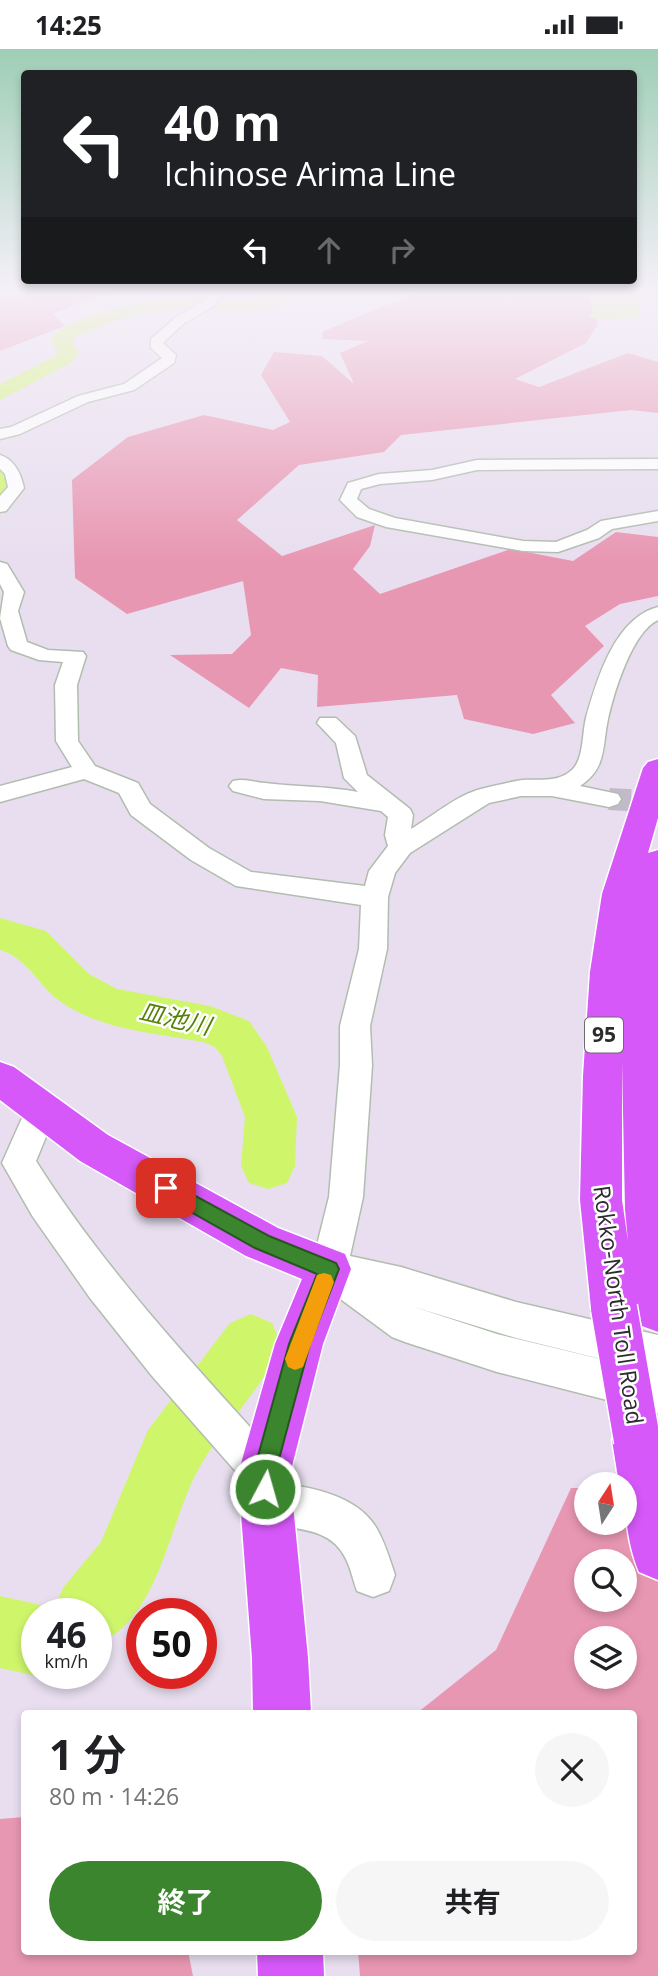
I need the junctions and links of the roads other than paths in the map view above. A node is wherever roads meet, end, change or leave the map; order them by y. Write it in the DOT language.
graph roads {
  1 [pos="141,380"];
  2 [pos="0,434"];
  3 [pos="0,460"];
  4 [pos="658,464"];
  5 [pos="0,506"];
  6 [pos="658,516"];
  7 [pos="0,568"];
  8 [pos="658,613"];
  9 [pos="328,723"];
  10 [pos="658,768"];
  11 [pos="86,771"];
  12 [pos="241,786"];
  13 [pos="552,787"];
  14 [pos="0,794"];
  15 [pos="609,799"];
  16 [pos="393,805"];
  17 [pos="401,846"];
  18 [pos="658,861"];
  19 [pos="375,897"];
  20 [pos="0,1078"];
  21 [pos="41,1110"];
  22 [pos="329,1269"];
  23 [pos="636,1309"];
  24 [pos="658,1354"];
  25 [pos="658,1393"];
  26 [pos="265,1489"];
  27 [pos="658,1553"];
  28 [pos="373,1575"];
  29 [pos="282,1710"];
  30 [pos="290,1955"];
  31 [pos="291,1976"];
  1 -- 2 [label="street"];
  3 -- 5 [label="street"];
  4 -- 6 [label="street"];
  7 -- 11 [label="street"];
  8 -- 13 [label="street"];
  9 -- 16 [label="street"];
  10 -- 23 [label="main road, Rokko-North Toll Road / 95"];
  11 -- 14 [label="street"];
  11 -- 19 [label="street"];
  12 -- 16 [label="street"];
  13 -- 15 [label="street"];
  13 -- 17 [label="street"];
  16 -- 17 [label="street"];
  17 -- 19 [label="street"];
  18 -- 23 [label="main road, Rokko-North Toll Road / 95"];
  19 -- 22 [label="street"];
  20 -- 21 [label="main road"];
  21 -- 22 [label="main road"];
  21 -- 26 [label="street"];
  22 -- 24 [label="street"];
  22 -- 25 [label="street"];
  22 -- 26 [label="main road"];
  23 -- 27 [label="main road, Rokko-North Toll Road / 95, bridge"];
  26 -- 28 [label="street"];
  26 -- 29 [label="main road"];
  30 -- 31 [label="main road"];
}
